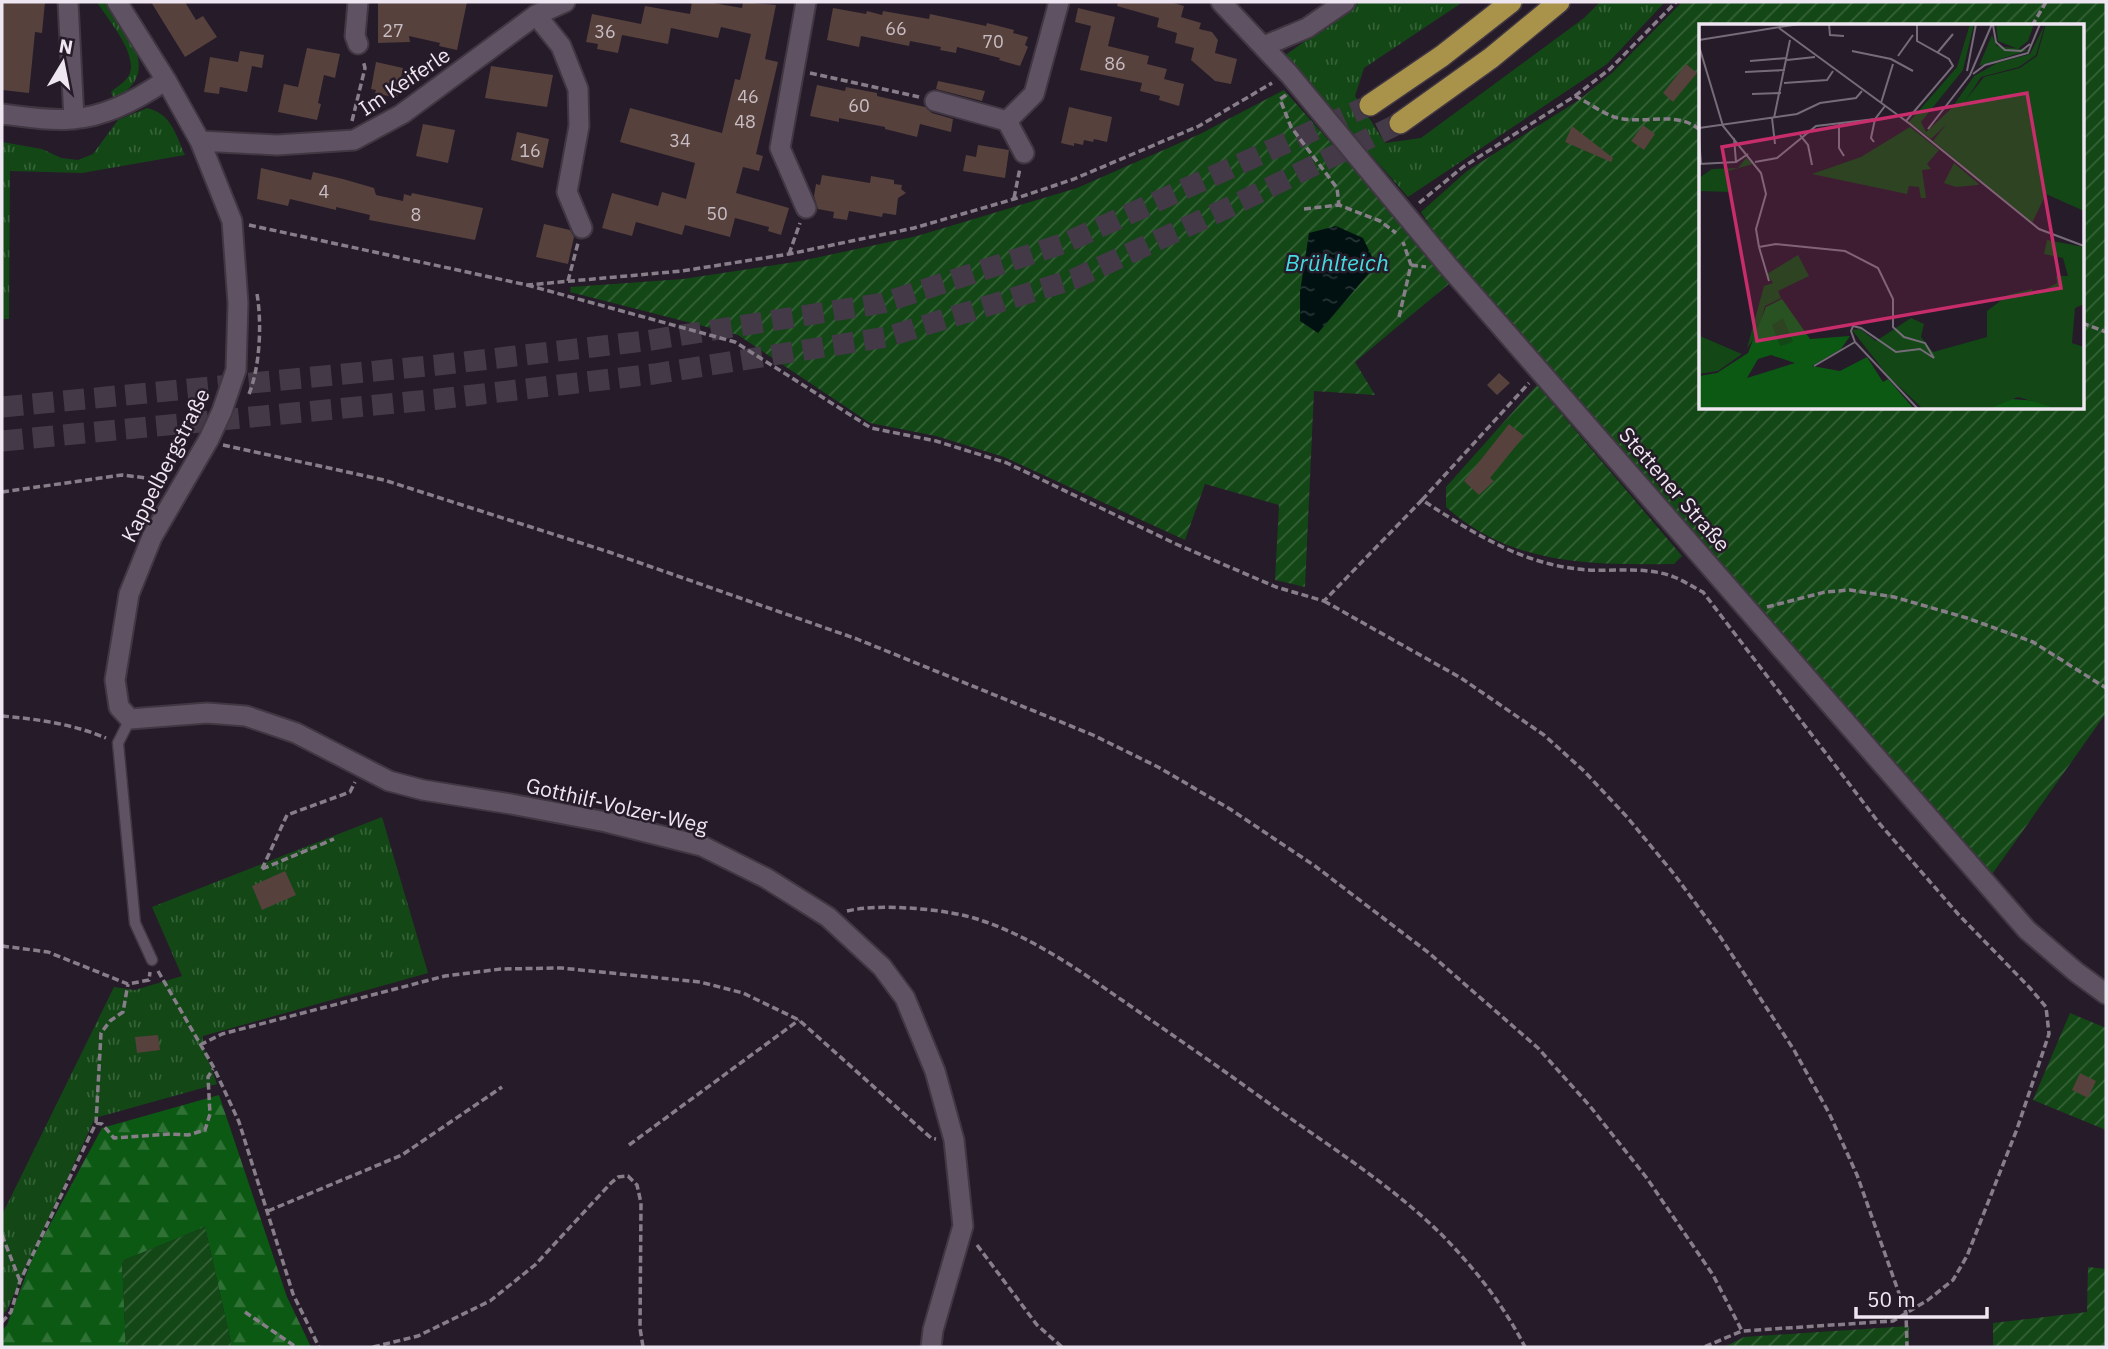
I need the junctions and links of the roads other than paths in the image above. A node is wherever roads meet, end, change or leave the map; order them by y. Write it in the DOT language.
graph roads {
  1 [pos="68,2"];
  2 [pos="117,2"];
  3 [pos="358,2"];
  4 [pos="565,2"];
  5 [pos="806,2"];
  6 [pos="1059,2"];
  7 [pos="1221,2"];
  8 [pos="1345,2"];
  9 [pos="1511,2"];
  10 [pos="1559,2"];
  11 [pos="536,15"];
  12 [pos="358,44"];
  13 [pos="1264,46"];
  14 [pos="166,80"];
  15 [pos="934,101"];
  16 [pos="1370,105"];
  17 [pos="2,114"];
  18 [pos="74,120"];
  19 [pos="1007,121"];
  20 [pos="1401,123"];
  21 [pos="200,141"];
  22 [pos="1024,153"];
  23 [pos="806,208"];
  24 [pos="582,228"];
  25 [pos="130,719"];
  26 [pos="152,960"];
  27 [pos="2106,994"];
  28 [pos="931,1347"];
  1 -- 18 [label="street"];
  2 -- 14 [label="street, Kappelbergstraße"];
  3 -- 12 [label="street"];
  4 -- 11 [label="street, Im Keiferle"];
  5 -- 23 [label="street"];
  6 -- 19 [label="street"];
  7 -- 13 [label="street, Stettener Straße"];
  8 -- 13 [label="street"];
  9 -- 16 [label="highway"];
  10 -- 20 [label="highway"];
  11 -- 21 [label="street, Im Keiferle"];
  11 -- 24 [label="street"];
  13 -- 27 [label="street, Stettener Straße"];
  14 -- 18 [label="street"];
  14 -- 21 [label="street, Kappelbergstraße"];
  15 -- 19 [label="street"];
  17 -- 18 [label="street"];
  19 -- 22 [label="street"];
  21 -- 25 [label="street, Kappelbergstraße"];
  25 -- 26 [label="lane"];
  25 -- 28 [label="street, Gotthilf-Volzer-Weg"];
}
